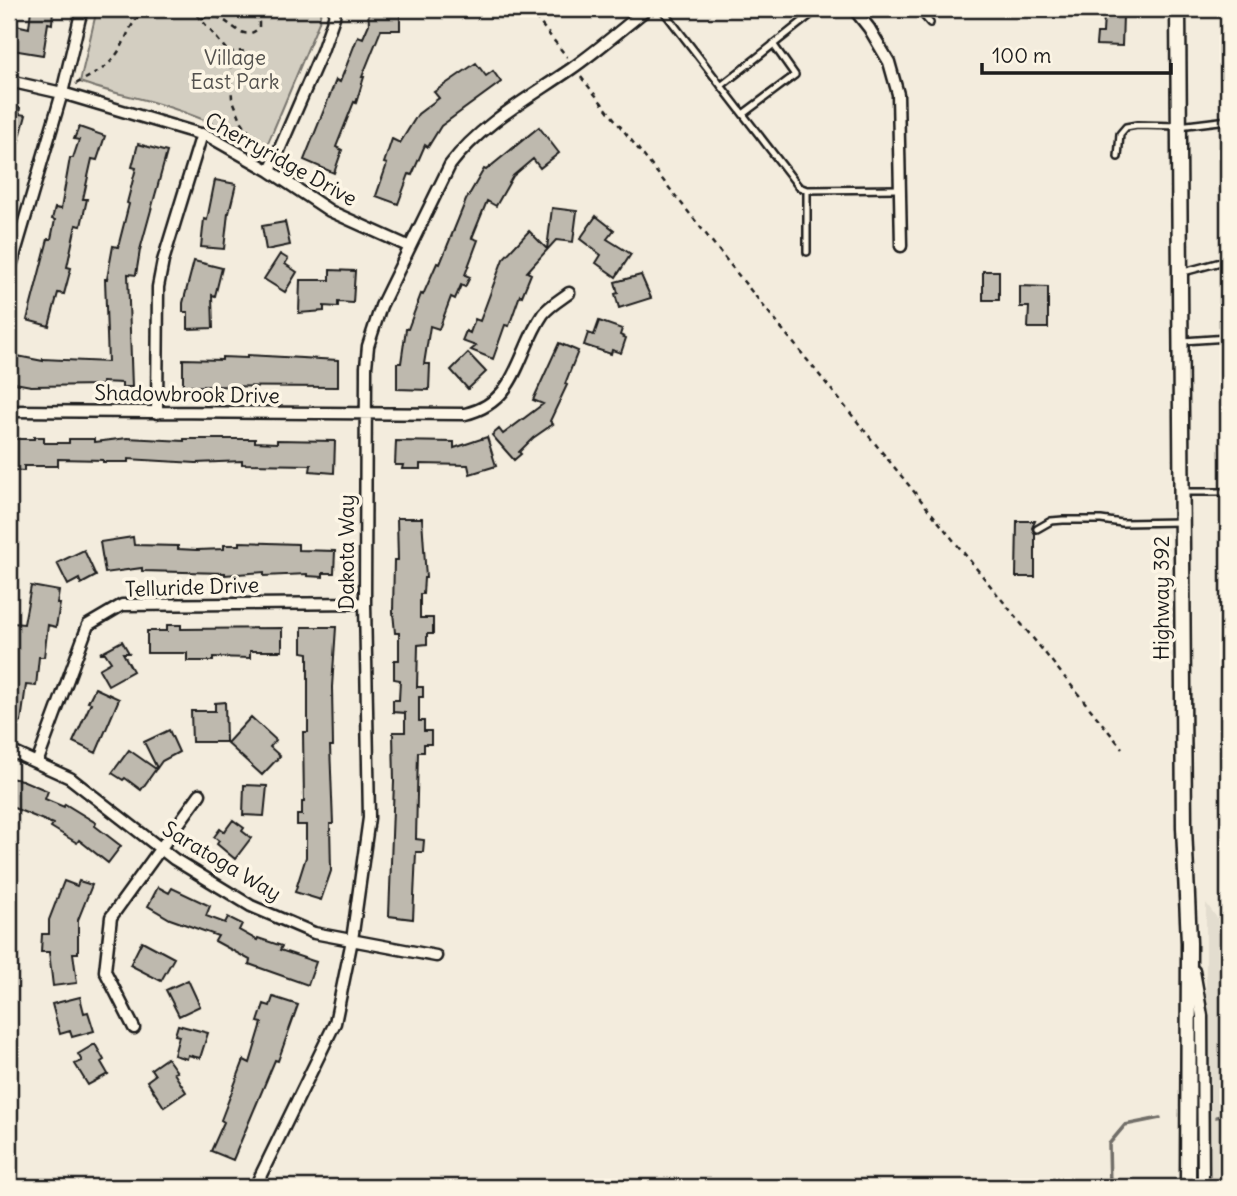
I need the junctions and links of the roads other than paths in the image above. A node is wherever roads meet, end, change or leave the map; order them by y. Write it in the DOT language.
graph roads {
  1 [pos="82,9"];
  2 [pos="335,9"];
  3 [pos="647,9"];
  4 [pos="662,9"];
  5 [pos="818,9"];
  6 [pos="854,9"];
  7 [pos="918,9"];
  8 [pos="1178,9"];
  9 [pos="930,23"];
  10 [pos="773,44"];
  11 [pos="9,80"];
  12 [pos="721,86"];
  13 [pos="62,93"];
  14 [pos="743,114"];
  15 [pos="1228,120"];
  16 [pos="1179,127"];
  17 [pos="202,134"];
  18 [pos="1118,157"];
  19 [pos="270,171"];
  20 [pos="901,189"];
  21 [pos="807,190"];
  22 [pos="901,246"];
  23 [pos="410,247"];
  24 [pos="807,252"];
  25 [pos="1228,260"];
  26 [pos="9,273"];
  27 [pos="1180,273"];
  28 [pos="569,293"];
  29 [pos="1228,338"];
  30 [pos="1181,342"];
  31 [pos="9,411"];
  32 [pos="156,413"];
  33 [pos="365,415"];
  34 [pos="1182,492"];
  35 [pos="1228,492"];
  36 [pos="1182,522"];
  37 [pos="1037,529"];
  38 [pos="365,603"];
  39 [pos="9,753"];
  40 [pos="37,763"];
  41 [pos="200,794"];
  42 [pos="159,848"];
  43 [pos="352,940"];
  44 [pos="1189,943"];
  45 [pos="436,956"];
  46 [pos="134,1028"];
  47 [pos="254,1187"];
  48 [pos="1188,1187"];
  49 [pos="1203,1187"];
  1 -- 13 [label="street"];
  2 -- 19 [label="street"];
  3 -- 23 [label="street, Dakota Way"];
  4 -- 12 [label="lane"];
  5 -- 10 [label="lane"];
  6 -- 20 [label="street"];
  7 -- 9 [label="lane"];
  8 -- 16 [label="main road, Highway 392"];
  10 -- 12 [label="lane"];
  10 -- 14 [label="lane"];
  11 -- 13 [label="street, Cherryridge Drive"];
  12 -- 14 [label="lane"];
  13 -- 17 [label="street, Cherryridge Drive"];
  13 -- 26 [label="street"];
  14 -- 21 [label="lane"];
  15 -- 16 [label="lane"];
  16 -- 18 [label="lane"];
  16 -- 27 [label="main road, Highway 392"];
  17 -- 19 [label="street, Cherryridge Drive"];
  17 -- 32 [label="street"];
  19 -- 23 [label="street, Cherryridge Drive"];
  20 -- 21 [label="lane"];
  20 -- 22 [label="street"];
  21 -- 24 [label="lane"];
  23 -- 33 [label="street, Dakota Way"];
  25 -- 27 [label="lane"];
  27 -- 30 [label="main road, Highway 392"];
  28 -- 33 [label="street, Shadowbrook Drive"];
  29 -- 30 [label="lane"];
  30 -- 34 [label="main road, Highway 392"];
  31 -- 32 [label="street, Shadowbrook Drive"];
  32 -- 33 [label="street, Shadowbrook Drive"];
  33 -- 38 [label="street, Dakota Way"];
  34 -- 35 [label="lane"];
  34 -- 36 [label="main road, Highway 392"];
  36 -- 37 [label="lane"];
  36 -- 44 [label="main road, Highway 392"];
  38 -- 40 [label="street, Telluride Drive"];
  38 -- 43 [label="street, Dakota Way"];
  39 -- 40 [label="street, Saratoga Way"];
  40 -- 42 [label="street, Saratoga Way"];
  41 -- 42 [label="street"];
  42 -- 43 [label="street, Saratoga Way"];
  42 -- 46 [label="street"];
  43 -- 45 [label="street, Saratoga Way"];
  43 -- 47 [label="street, Dakota Way"];
  44 -- 48 [label="main road, Highway 392"];
  44 -- 49 [label="street"];
}
